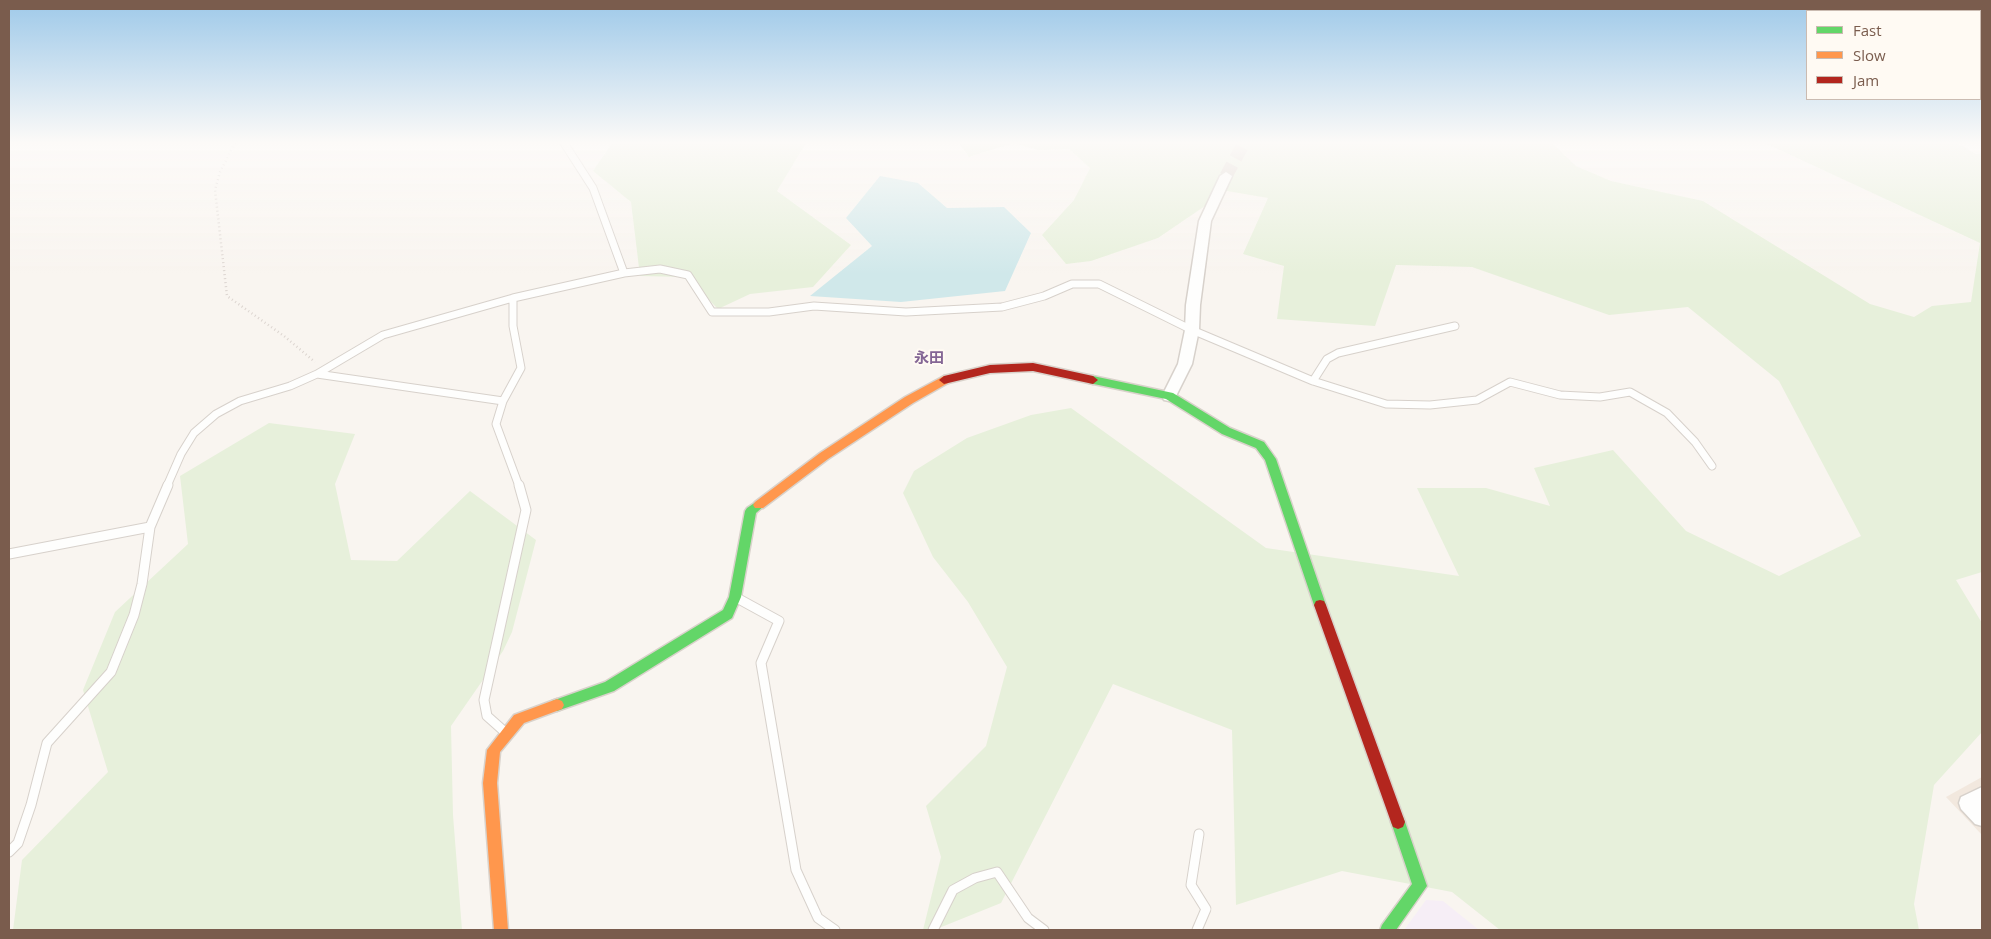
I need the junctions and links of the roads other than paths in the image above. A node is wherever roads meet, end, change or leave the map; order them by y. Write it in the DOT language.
graph roads {
  1 [pos="592,187"];
  2 [pos="1221,187"];
  3 [pos="624,273"];
  4 [pos="513,298"];
  5 [pos="1455,326"];
  6 [pos="1192,330"];
  7 [pos="317,374"];
  8 [pos="1313,381"];
  9 [pos="1169,396"];
  10 [pos="504,401"];
  11 [pos="1712,466"];
  12 [pos="150,527"];
  13 [pos="9,554"];
  14 [pos="735,597"];
  15 [pos="507,734"];
  16 [pos="1982,796"];
  17 [pos="1982,817"];
  18 [pos="1199,834"];
  19 [pos="9,852"];
  20 [pos="502,930"];
  21 [pos="835,930"];
  22 [pos="933,930"];
  23 [pos="1044,930"];
  24 [pos="1197,930"];
  25 [pos="1388,930"];
  1 -- 3 [label="lane"];
  2 -- 6 [label="street"];
  3 -- 4 [label="lane"];
  3 -- 6 [label="lane"];
  4 -- 7 [label="lane"];
  4 -- 10 [label="lane"];
  5 -- 8 [label="lane"];
  6 -- 8 [label="lane"];
  6 -- 9 [label="street"];
  7 -- 10 [label="lane"];
  7 -- 12 [label="lane"];
  8 -- 11 [label="lane"];
  9 -- 14 [label="street"];
  9 -- 25 [label="street"];
  10 -- 15 [label="lane"];
  12 -- 13 [label="lane"];
  12 -- 19 [label="lane"];
  14 -- 15 [label="street"];
  14 -- 21 [label="lane"];
  15 -- 20 [label="street"];
  16 -- 17 [label="street"];
  18 -- 24 [label="lane"];
  22 -- 23 [label="lane"];
}
